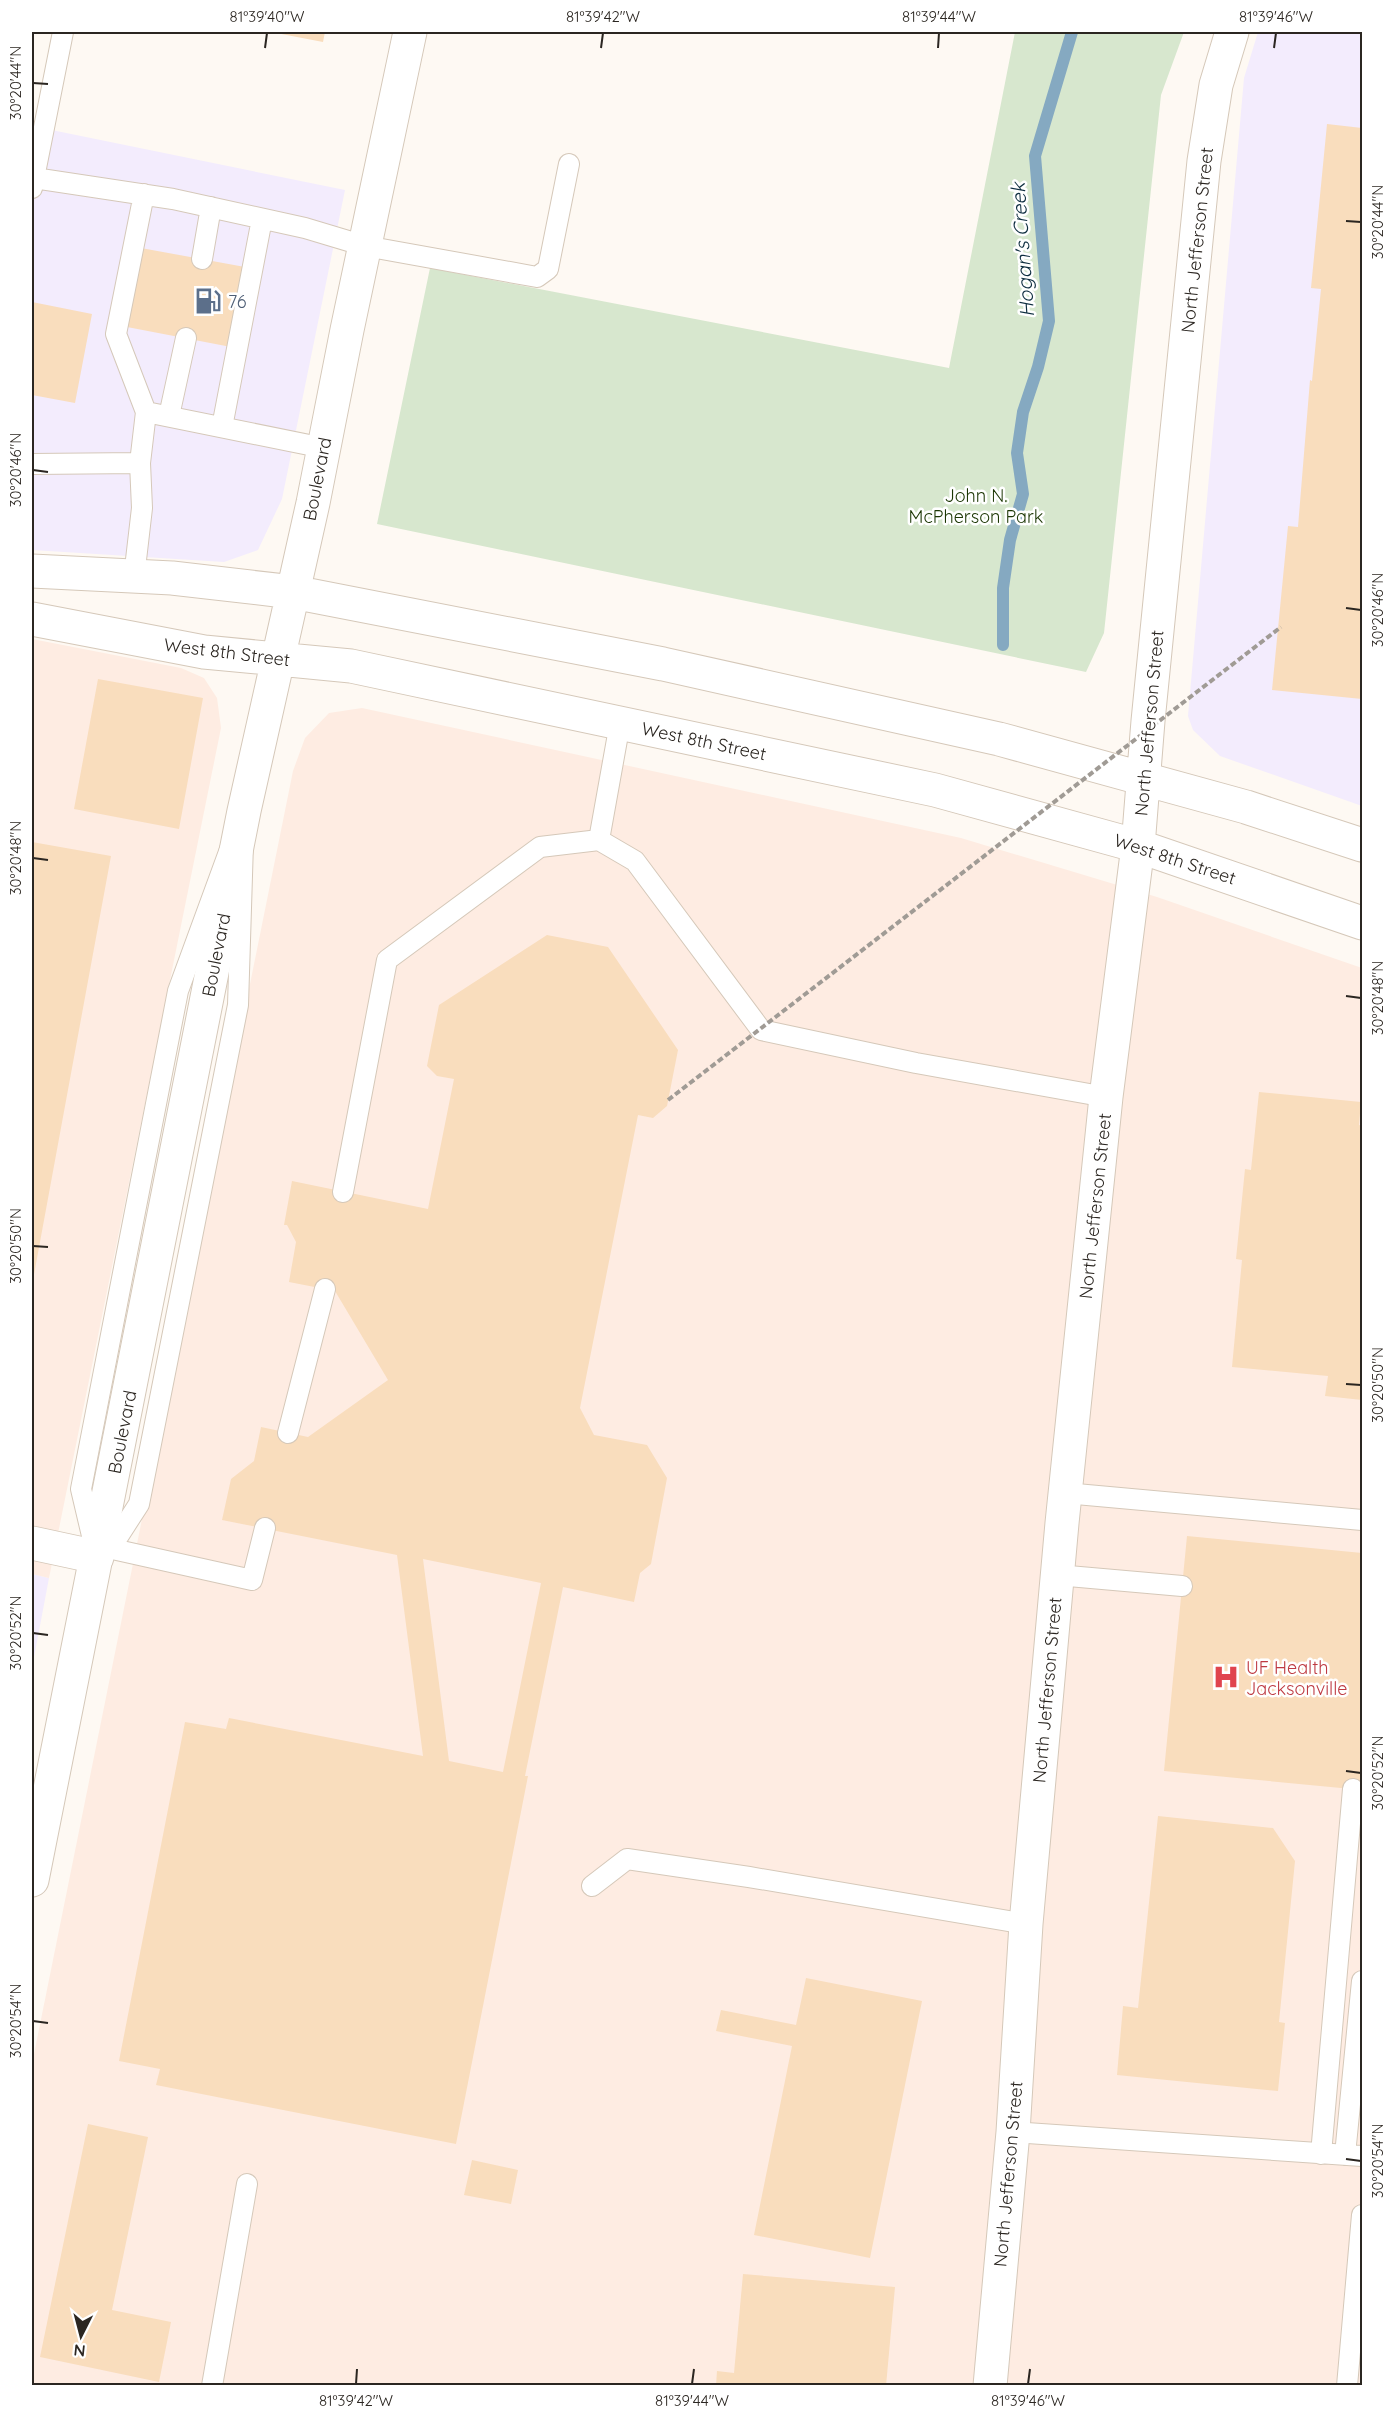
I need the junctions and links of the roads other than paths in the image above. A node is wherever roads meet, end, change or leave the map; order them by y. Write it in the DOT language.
graph roads {
  1 [pos="63,32"];
  2 [pos="410,32"];
  3 [pos="1232,32"];
  4 [pos="570,164"];
  5 [pos="32,183"];
  6 [pos="144,194"];
  7 [pos="211,207"];
  8 [pos="262,219"];
  9 [pos="365,246"];
  10 [pos="202,259"];
  11 [pos="186,338"];
  12 [pos="146,412"];
  13 [pos="170,416"];
  14 [pos="222,427"];
  15 [pos="324,448"];
  16 [pos="140,463"];
  17 [pos="32,464"];
  18 [pos="32,571"];
  19 [pos="134,577"];
  20 [pos="293,592"];
  21 [pos="32,621"];
  22 [pos="278,658"];
  23 [pos="620,723"];
  24 [pos="1144,777"];
  25 [pos="599,840"];
  26 [pos="1362,845"];
  27 [pos="1138,846"];
  28 [pos="1362,923"];
  29 [pos="1106,1097"];
  30 [pos="343,1192"];
  31 [pos="325,1289"];
  32 [pos="288,1433"];
  33 [pos="1065,1493"];
  34 [pos="1362,1520"];
  35 [pos="265,1528"];
  36 [pos="32,1543"];
  37 [pos="102,1551"];
  38 [pos="1057,1575"];
  39 [pos="1182,1586"];
  40 [pos="1353,1789"];
  41 [pos="32,1880"];
  42 [pos="592,1886"];
  43 [pos="1026,1924"];
  44 [pos="1362,1981"];
  45 [pos="1013,2132"];
  46 [pos="1321,2154"];
  47 [pos="1354,2155"];
  48 [pos="247,2184"];
  49 [pos="1362,2215"];
  50 [pos="212,2385"];
  51 [pos="990,2385"];
  52 [pos="1347,2385"];
  1 -- 5 [label="lane"];
  2 -- 9 [label="street, Boulevard"];
  3 -- 24 [label="street, North Jefferson Street"];
  4 -- 9 [label="lane"];
  5 -- 6 [label="lane"];
  6 -- 7 [label="lane"];
  6 -- 12 [label="lane"];
  7 -- 8 [label="lane"];
  7 -- 10 [label="lane"];
  8 -- 9 [label="lane"];
  8 -- 14 [label="lane"];
  9 -- 15 [label="street, Boulevard"];
  11 -- 13 [label="lane"];
  12 -- 13 [label="lane"];
  12 -- 16 [label="lane"];
  13 -- 14 [label="lane"];
  14 -- 15 [label="lane"];
  15 -- 20 [label="street, Boulevard"];
  16 -- 17 [label="lane"];
  16 -- 19 [label="lane"];
  18 -- 19 [label="street"];
  19 -- 20 [label="street"];
  20 -- 22 [label="street, Boulevard"];
  20 -- 24 [label="street"];
  21 -- 22 [label="street, West 8th Street"];
  22 -- 23 [label="street, West 8th Street"];
  22 -- 37 [label="street, Boulevard"];
  23 -- 25 [label="lane"];
  23 -- 27 [label="street, West 8th Street"];
  24 -- 26 [label="street"];
  24 -- 27 [label="street, North Jefferson Street"];
  25 -- 29 [label="lane"];
  25 -- 30 [label="lane"];
  27 -- 28 [label="street, West 8th Street"];
  27 -- 29 [label="street, North Jefferson Street"];
  29 -- 33 [label="street, North Jefferson Street"];
  31 -- 32 [label="lane"];
  33 -- 34 [label="lane"];
  33 -- 38 [label="street, North Jefferson Street"];
  35 -- 37 [label="lane"];
  36 -- 37 [label="street"];
  37 -- 41 [label="street, Boulevard"];
  38 -- 39 [label="lane"];
  38 -- 43 [label="street, North Jefferson Street"];
  40 -- 46 [label="lane"];
  42 -- 43 [label="lane"];
  43 -- 45 [label="street, North Jefferson Street"];
  44 -- 47 [label="lane"];
  45 -- 46 [label="lane"];
  45 -- 51 [label="street, North Jefferson Street"];
  46 -- 47 [label="lane"];
  48 -- 50 [label="lane"];
  49 -- 52 [label="lane"];
}
